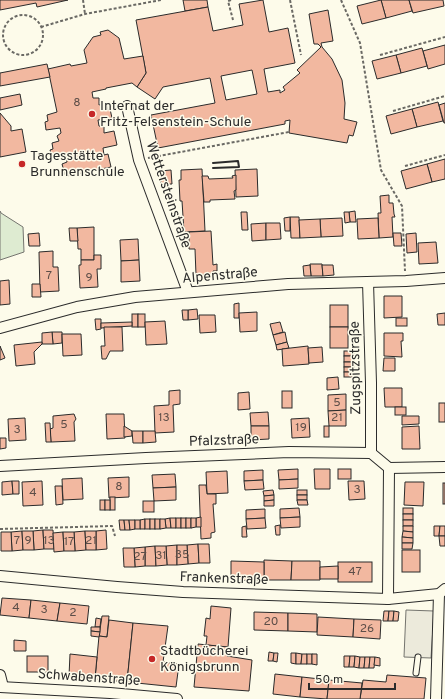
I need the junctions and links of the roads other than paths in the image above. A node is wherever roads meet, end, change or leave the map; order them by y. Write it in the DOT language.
graph roads {
  1 [pos="127,106"];
  2 [pos="445,278"];
  3 [pos="368,282"];
  4 [pos="188,292"];
  5 [pos="0,328"];
  6 [pos="370,453"];
  7 [pos="0,466"];
  8 [pos="445,467"];
  9 [pos="389,468"];
  10 [pos="0,576"];
  11 [pos="442,591"];
  12 [pos="388,599"];
  13 [pos="418,657"];
  14 [pos="416,673"];
  15 [pos="0,675"];
  16 [pos="2,687"];
  17 [pos="177,699"];
  18 [pos="436,699"];
  1 -- 4 [label="street, Wettersteinstraße"];
  2 -- 3 [label="street, Alpenstraße"];
  3 -- 4 [label="street, Alpenstraße"];
  3 -- 6 [label="street, Zugspitzstraße"];
  4 -- 5 [label="street, Alpenstraße"];
  6 -- 7 [label="street, Pfalzstraße"];
  6 -- 9 [label="street"];
  8 -- 9 [label="street"];
  9 -- 12 [label="street"];
  10 -- 12 [label="street, Frankenstraße"];
  11 -- 12 [label="street, Frankenstraße"];
  11 -- 18 [label="street"];
  13 -- 14 [label="lane"];
  15 -- 16 [label="street"];
  16 -- 17 [label="street, Schwabenstraße"];
}
